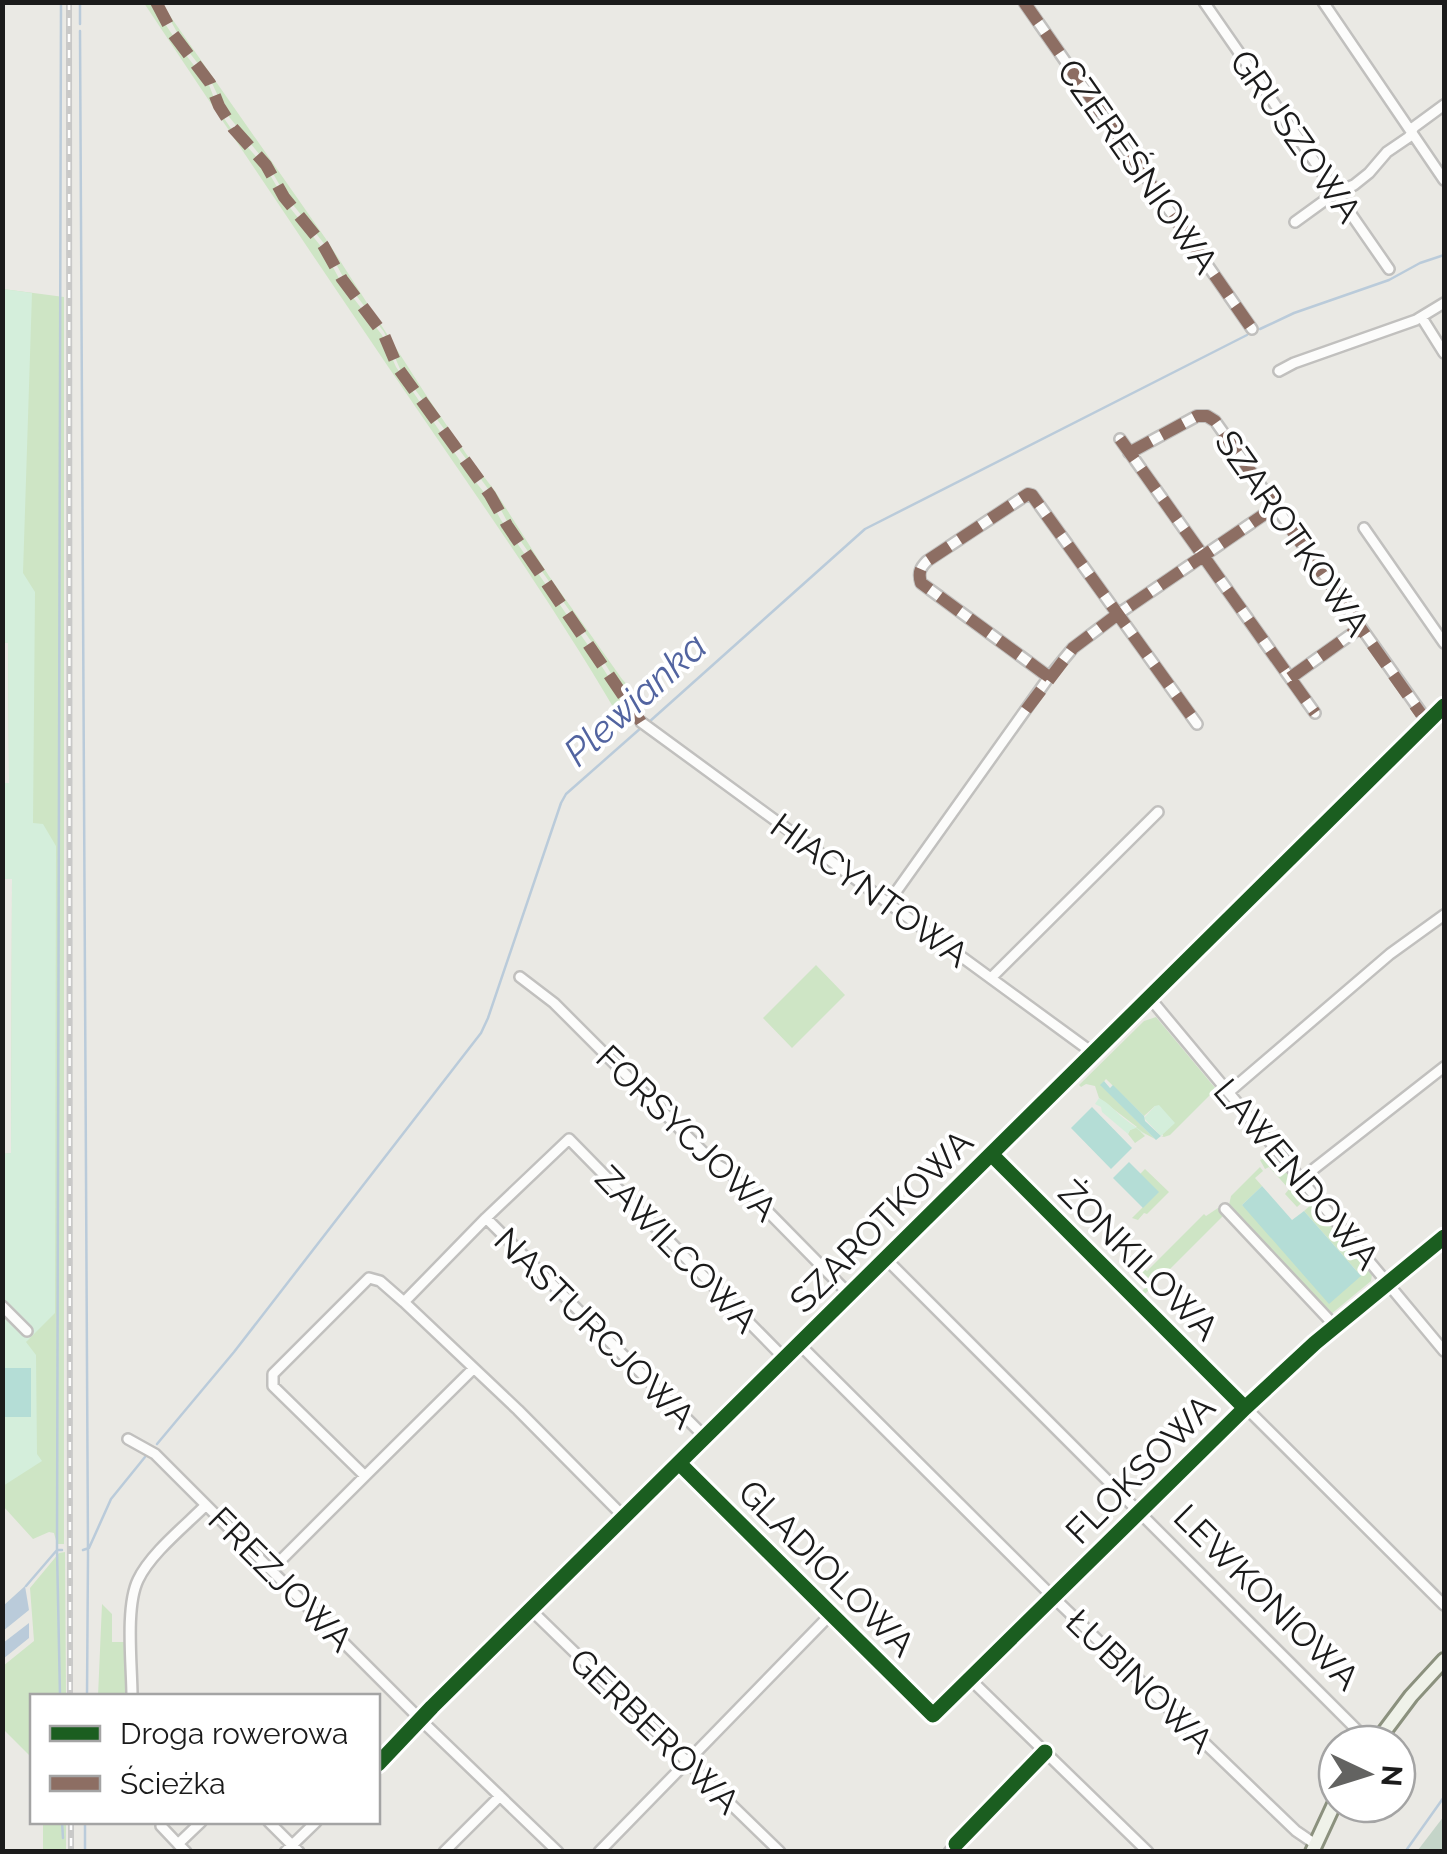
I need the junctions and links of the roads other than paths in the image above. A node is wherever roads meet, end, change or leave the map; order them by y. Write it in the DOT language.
graph roads {
  1 [pos="1024,2"];
  2 [pos="1204,2"];
  3 [pos="1323,2"];
  4 [pos="1444,105"];
  5 [pos="1412,131"];
  6 [pos="1444,180"];
  7 [pos="1335,193"];
  8 [pos="1294,222"];
  9 [pos="1389,269"];
  10 [pos="1444,303"];
  11 [pos="1422,318"];
  12 [pos="1252,330"];
  13 [pos="1444,353"];
  14 [pos="1278,371"];
  15 [pos="1120,439"];
  16 [pos="1129,453"];
  17 [pos="1274,507"];
  18 [pos="1364,528"];
  19 [pos="1204,556"];
  20 [pos="1118,614"];
  21 [pos="1360,628"];
  22 [pos="1444,643"];
  23 [pos="1049,677"];
  24 [pos="1290,678"];
  25 [pos="1444,706"];
  26 [pos="1315,712"];
  27 [pos="1428,722"];
  28 [pos="1196,724"];
  29 [pos="644,725"];
  30 [pos="1158,812"];
  31 [pos="888,904"];
  32 [pos="1444,915"];
  33 [pos="520,977"];
  34 [pos="992,978"];
  35 [pos="1149,997"];
  36 [pos="1093,1053"];
  37 [pos="1444,1067"];
  38 [pos="1229,1092"];
  39 [pos="991,1154"];
  40 [pos="1302,1179"];
  41 [pos="1226,1209"];
  42 [pos="486,1218"];
  43 [pos="1444,1237"];
  44 [pos="885,1258"];
  45 [pos="1386,1283"];
  46 [pos="850,1294"];
  47 [pos="404,1302"];
  48 [pos="2,1306"];
  49 [pos="1335,1326"];
  50 [pos="27,1331"];
  51 [pos="798,1344"];
  52 [pos="1444,1352"];
  53 [pos="784,1358"];
  54 [pos="472,1369"];
  55 [pos="1245,1408"];
  56 [pos="705,1437"];
  57 [pos="128,1439"];
  58 [pos="679,1462"];
  59 [pos="365,1476"];
  60 [pos="206,1505"];
  61 [pos="1141,1512"];
  62 [pos="624,1517"];
  63 [pos="271,1570"];
  64 [pos="1052,1597"];
  65 [pos="1444,1605"];
  66 [pos="530,1610"];
  67 [pos="830,1614"];
  68 [pos="1444,1660"];
  69 [pos="971,1680"];
  70 [pos="132,1694"];
  71 [pos="933,1716"];
  72 [pos="421,1720"];
  73 [pos="1353,1724"];
  74 [pos="1389,1724"];
  75 [pos="1045,1752"];
  76 [pos="686,1761"];
  77 [pos="380,1762"];
  78 [pos="500,1796"];
  79 [pos="199,1824"];
  80 [pos="272,1824"];
  81 [pos="314,1824"];
  82 [pos="1325,1824"];
  83 [pos="161,1826"];
  84 [pos="182,1848"];
  85 [pos="1313,1848"];
  86 [pos="292,1849"];
  87 [pos="956,1849"];
  88 [pos="444,1852"];
  89 [pos="558,1852"];
  90 [pos="599,1852"];
  91 [pos="780,1852"];
  92 [pos="1148,1852"];
  1 -- 12 [label="street, CZEREŚNIOWA"];
  2 -- 7 [label="street, GRUSZOWA"];
  3 -- 5 [label="street"];
  4 -- 5 [label="street"];
  5 -- 6 [label="street"];
  5 -- 7 [label="street"];
  7 -- 8 [label="street"];
  7 -- 9 [label="street, GRUSZOWA"];
  10 -- 11 [label="street"];
  11 -- 13 [label="street"];
  11 -- 14 [label="street"];
  15 -- 16 [label="street"];
  16 -- 17 [label="street, SZAROTKOWA"];
  16 -- 19 [label="street"];
  17 -- 19 [label="street"];
  17 -- 21 [label="street, SZAROTKOWA"];
  18 -- 22 [label="street"];
  19 -- 20 [label="street"];
  19 -- 24 [label="street"];
  20 -- 23 [label="street"];
  20 -- 23 [label="street"];
  20 -- 28 [label="street"];
  21 -- 24 [label="street"];
  21 -- 27 [label="street, SZAROTKOWA"];
  23 -- 31 [label="street"];
  24 -- 26 [label="street"];
  25 -- 27 [label="street, SZAROTKOWA"];
  27 -- 35 [label="street, SZAROTKOWA"];
  29 -- 31 [label="street, HIACYNTOWA"];
  30 -- 34 [label="street"];
  31 -- 34 [label="street, HIACYNTOWA"];
  32 -- 38 [label="street"];
  33 -- 46 [label="street, FORSYCJOWA"];
  34 -- 36 [label="street, HIACYNTOWA"];
  35 -- 36 [label="street, SZAROTKOWA"];
  35 -- 38 [label="street, LAWENDOWA"];
  36 -- 39 [label="street, SZAROTKOWA"];
  37 -- 40 [label="street"];
  38 -- 40 [label="street, LAWENDOWA"];
  39 -- 44 [label="street, SZAROTKOWA"];
  39 -- 55 [label="street, ŻONKILOWA"];
  40 -- 45 [label="street, LAWENDOWA"];
  41 -- 49 [label="street"];
  42 -- 47 [label="street"];
  42 -- 53 [label="street, ZAWILCOWA"];
  42 -- 56 [label="street, NASTURCJOWA"];
  43 -- 45 [label="street, FLOKSOWA"];
  44 -- 46 [label="street, SZAROTKOWA"];
  44 -- 61 [label="street, LEWKONIOWA"];
  45 -- 49 [label="street, FLOKSOWA"];
  45 -- 52 [label="street, LAWENDOWA"];
  46 -- 51 [label="street, SZAROTKOWA"];
  47 -- 54 [label="street"];
  47 -- 59 [label="street"];
  48 -- 50 [label="street"];
  49 -- 55 [label="street, FLOKSOWA"];
  51 -- 53 [label="street, SZAROTKOWA"];
  51 -- 64 [label="street, ŁUBINOWA"];
  53 -- 56 [label="street, SZAROTKOWA"];
  54 -- 59 [label="street"];
  54 -- 62 [label="street"];
  55 -- 61 [label="street, FLOKSOWA"];
  55 -- 65 [label="street, ŻONKILOWA"];
  56 -- 58 [label="street, SZAROTKOWA"];
  57 -- 60 [label="street, FREZJOWA"];
  58 -- 62 [label="street, SZAROTKOWA"];
  58 -- 67 [label="street, GLADIOLOWA"];
  59 -- 63 [label="street"];
  60 -- 63 [label="street, FREZJOWA"];
  60 -- 70 [label="street"];
  61 -- 64 [label="street, FLOKSOWA"];
  61 -- 73 [label="street, LEWKONIOWA"];
  62 -- 66 [label="street, SZAROTKOWA"];
  63 -- 72 [label="street, FREZJOWA"];
  64 -- 69 [label="street, FLOKSOWA"];
  64 -- 85 [label="street, ŁUBINOWA"];
  66 -- 72 [label="street, SZAROTKOWA"];
  66 -- 76 [label="street, GERBEROWA"];
  67 -- 71 [label="street, GLADIOLOWA"];
  67 -- 76 [label="street"];
  68 -- 74 [label="street"];
  69 -- 71 [label="street, FLOKSOWA"];
  69 -- 75 [label="street"];
  72 -- 77 [label="street, SZAROTKOWA"];
  72 -- 78 [label="street, FREZJOWA"];
  75 -- 87 [label="street"];
  75 -- 92 [label="street"];
  76 -- 90 [label="street"];
  76 -- 91 [label="street, GERBEROWA"];
  78 -- 88 [label="street"];
  78 -- 89 [label="street, FREZJOWA"];
  79 -- 84 [label="street"];
  80 -- 86 [label="street"];
  81 -- 86 [label="street"];
  82 -- 85 [label="street"];
  83 -- 84 [label="street"];
}
